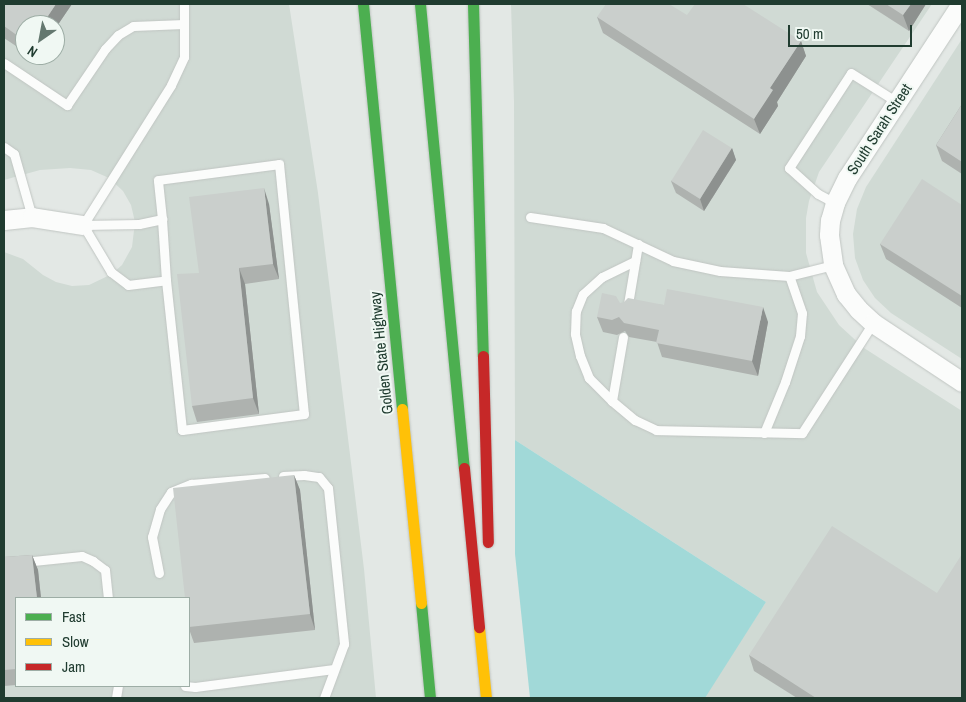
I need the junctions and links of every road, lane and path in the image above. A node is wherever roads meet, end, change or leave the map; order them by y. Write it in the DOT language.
graph roads {
  1 [pos="184,4"];
  2 [pos="351,4"];
  3 [pos="363,4"];
  4 [pos="420,4"];
  5 [pos="474,4"];
  6 [pos="961,4"];
  7 [pos="184,24"];
  8 [pos="4,63"];
  9 [pos="897,102"];
  10 [pos="374,127"];
  11 [pos="4,147"];
  12 [pos="835,203"];
  13 [pos="32,217"];
  14 [pos="530,217"];
  15 [pos="162,218"];
  16 [pos="4,220"];
  17 [pos="83,225"];
  18 [pos="638,244"];
  19 [pos="635,261"];
  20 [pos="833,265"];
  21 [pos="789,276"];
  22 [pos="166,280"];
  23 [pos="627,311"];
  24 [pos="873,323"];
  25 [pos="623,337"];
  26 [pos="962,382"];
  27 [pos="612,401"];
  28 [pos="764,433"];
  29 [pos="488,549"];
  30 [pos="4,564"];
  31 [pos="159,573"];
  32 [pos="108,597"];
  33 [pos="490,609"];
  34 [pos="334,669"];
  35 [pos="190,687"];
  36 [pos="324,698"];
  37 [pos="430,698"];
  38 [pos="486,698"];
  39 [pos="492,698"];
  1 -- 7 [label="lane"];
  2 -- 10 [label="highway"];
  3 -- 10 [label="highway, Golden State Highway"];
  4 -- 38 [label="highway"];
  5 -- 29 [label="highway"];
  6 -- 9 [label="street, South Sarah Street"];
  7 -- 8 [label="lane"];
  7 -- 17 [label="lane"];
  9 -- 12 [label="street, South Sarah Street"];
  9 -- 12 [label="lane"];
  10 -- 37 [label="highway, Golden State Highway"];
  11 -- 13 [label="lane"];
  12 -- 20 [label="street, South Sarah Street"];
  13 -- 16 [label="street"];
  13 -- 17 [label="street"];
  14 -- 18 [label="lane"];
  15 -- 17 [label="lane"];
  15 -- 22 [label="lane"];
  15 -- 22 [label="lane"];
  17 -- 22 [label="lane"];
  18 -- 19 [label="lane"];
  18 -- 21 [label="lane"];
  19 -- 23 [label="lane"];
  19 -- 27 [label="lane"];
  20 -- 21 [label="lane"];
  20 -- 24 [label="street, South Sarah Street"];
  21 -- 28 [label="lane"];
  24 -- 26 [label="street, South Sarah Street"];
  24 -- 28 [label="lane"];
  25 -- 27 [label="lane"];
  27 -- 28 [label="lane"];
  30 -- 32 [label="lane"];
  31 -- 34 [label="lane"];
  33 -- 39 [label="highway"];
  34 -- 35 [label="lane"];
  34 -- 36 [label="lane"];
}
